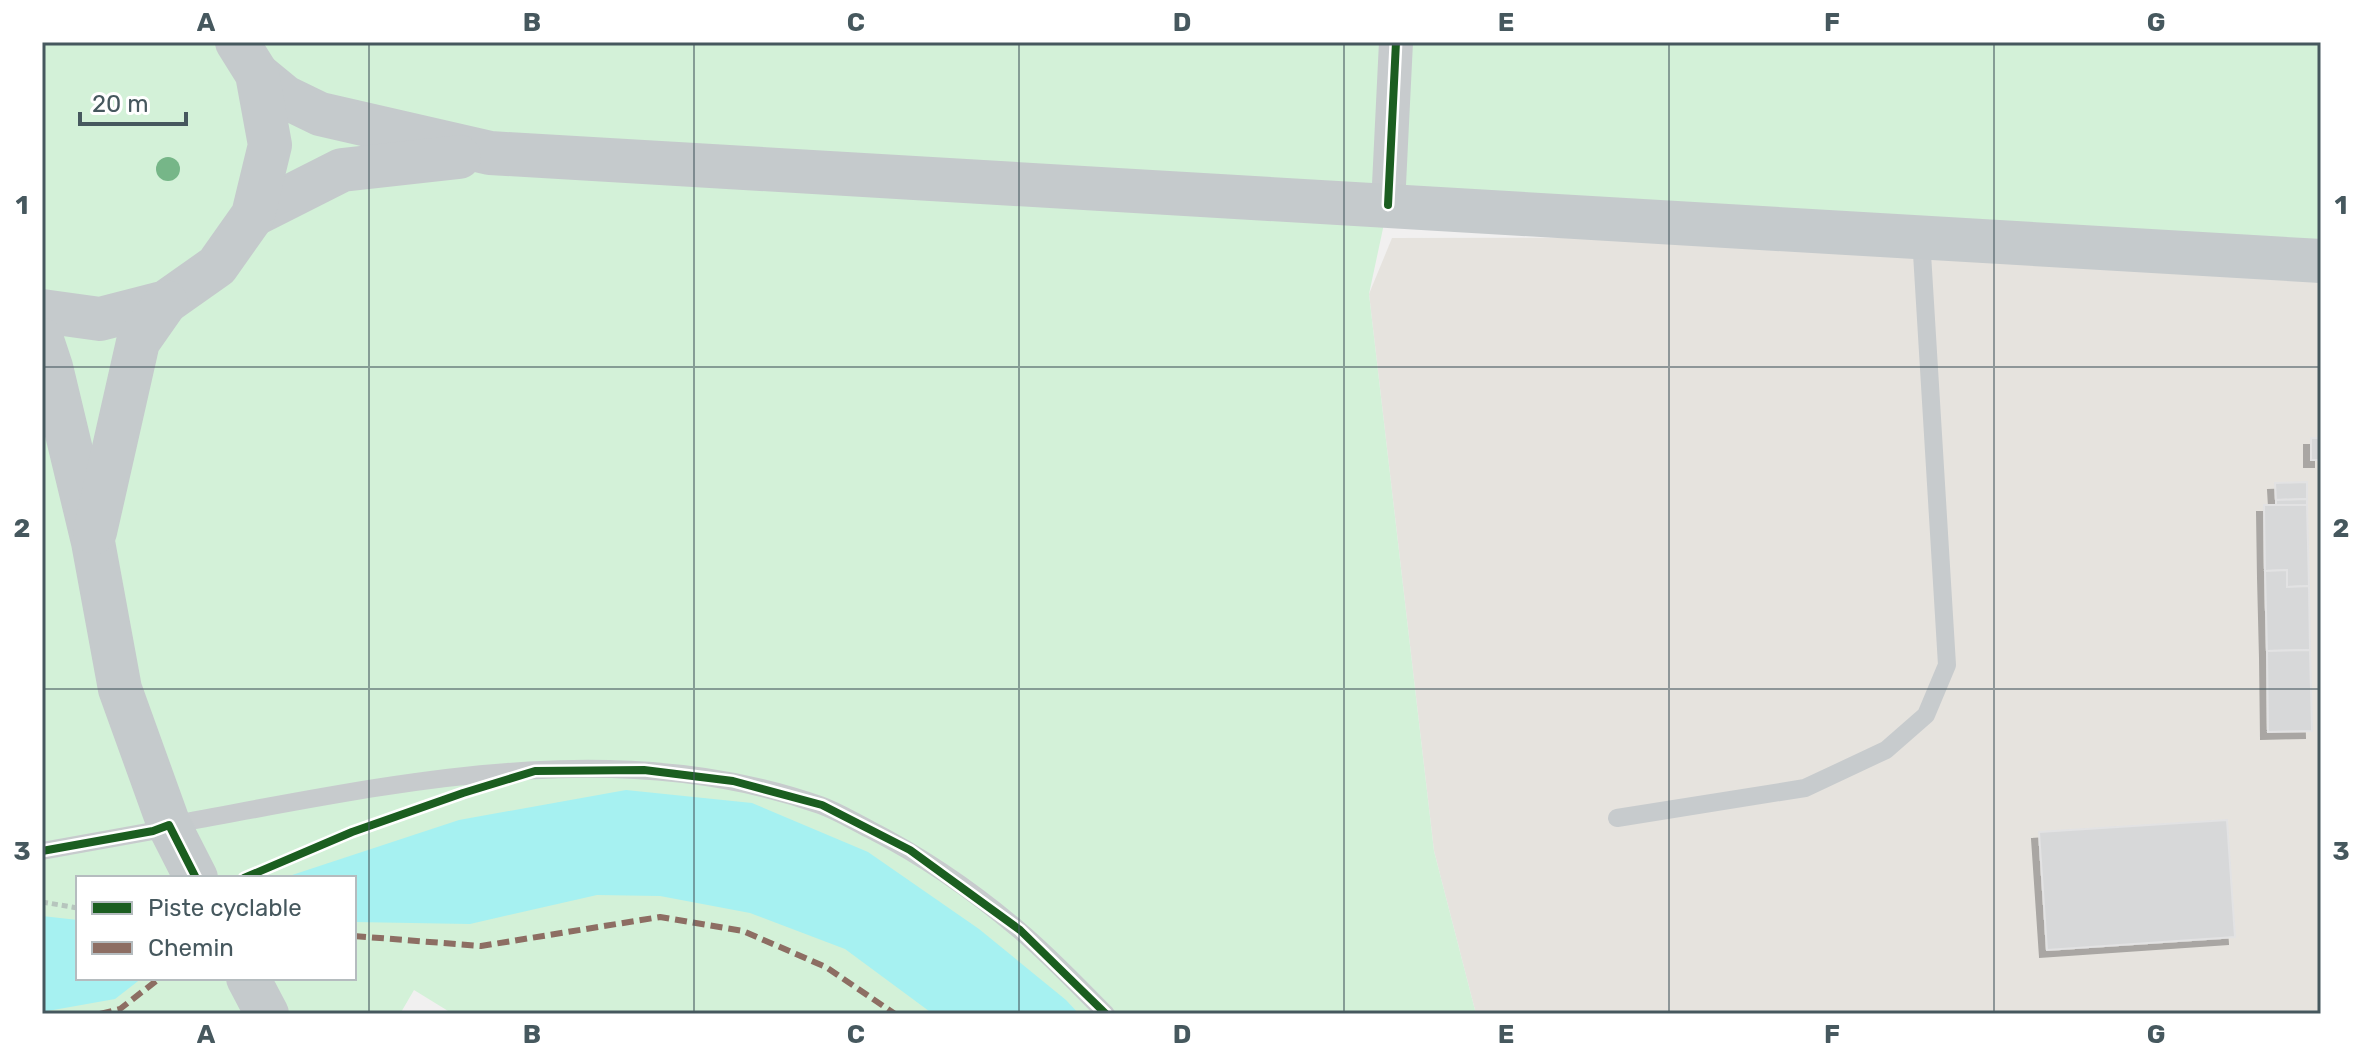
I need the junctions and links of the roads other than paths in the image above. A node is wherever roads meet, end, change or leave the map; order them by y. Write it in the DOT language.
graph roads {
  1 [pos="1396,42"];
  2 [pos="247,58"];
  3 [pos="490,153"];
  4 [pos="1388,205"];
  5 [pos="253,215"];
  6 [pos="1921,237"];
  7 [pos="2321,261"];
  8 [pos="166,302"];
  9 [pos="42,311"];
  10 [pos="42,340"];
  11 [pos="93,542"];
  12 [pos="1617,818"];
  13 [pos="42,851"];
  14 [pos="183,853"];
  15 [pos="1106,1014"];
  1 -- 4 [label="street"];
  2 -- 3 [label="main road"];
  2 -- 5 [label="main road"];
  3 -- 4 [label="main road"];
  3 -- 5 [label="main road"];
  4 -- 6 [label="main road"];
  5 -- 8 [label="main road"];
  6 -- 7 [label="main road"];
  6 -- 12 [label="lane"];
  8 -- 9 [label="main road"];
  8 -- 11 [label="main road"];
  10 -- 11 [label="main road"];
  11 -- 14 [label="main road"];
  13 -- 14 [label="lane"];
  14 -- 15 [label="lane"];
}
